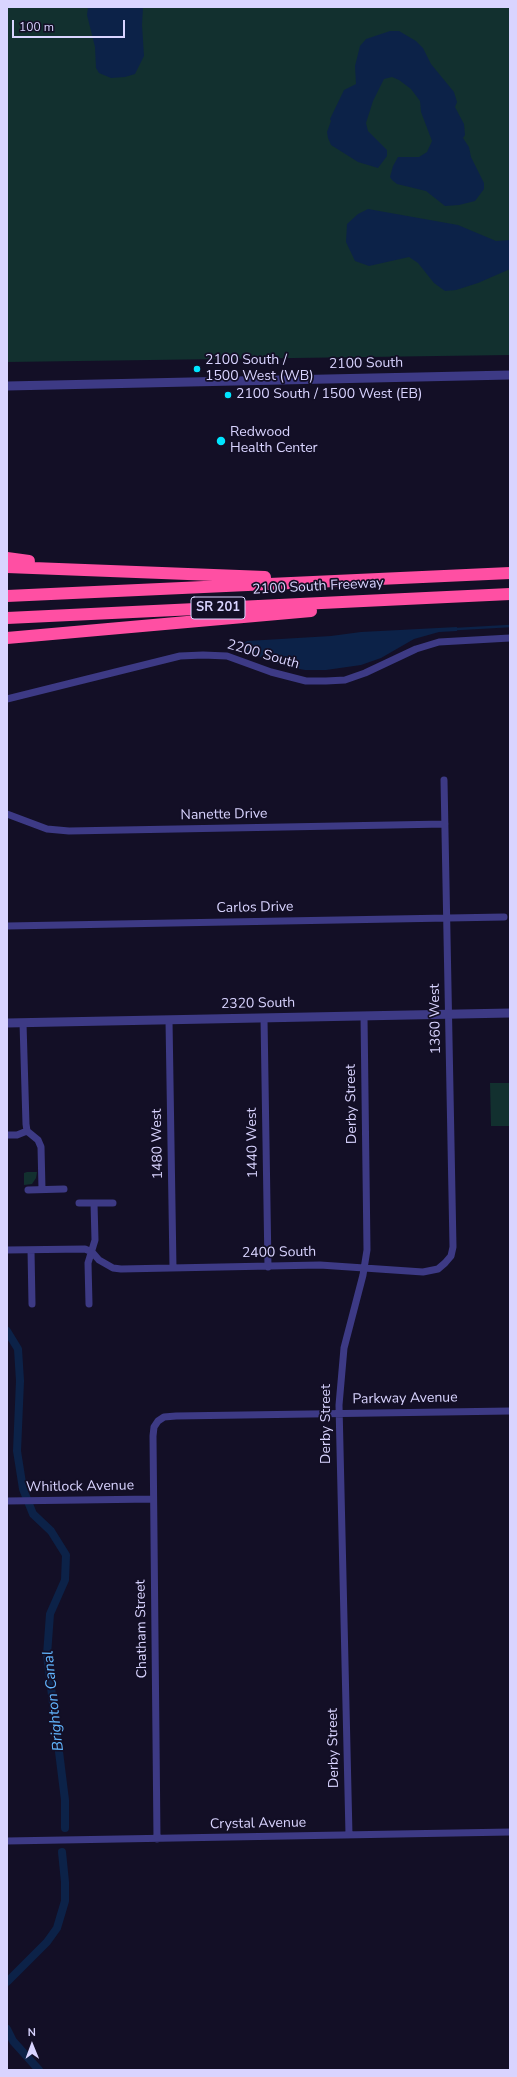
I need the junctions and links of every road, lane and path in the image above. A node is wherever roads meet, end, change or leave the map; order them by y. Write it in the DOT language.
graph roads {
  1 [pos="510,375"];
  2 [pos="7,386"];
  3 [pos="7,558"];
  4 [pos="7,567"];
  5 [pos="90,570"];
  6 [pos="510,573"];
  7 [pos="316,581"];
  8 [pos="510,594"];
  9 [pos="7,596"];
  10 [pos="429,597"];
  11 [pos="7,618"];
  12 [pos="7,638"];
  13 [pos="510,638"];
  14 [pos="7,699"];
  15 [pos="444,780"];
  16 [pos="7,814"];
  17 [pos="445,824"];
  18 [pos="504,917"];
  19 [pos="447,918"];
  20 [pos="7,926"];
  21 [pos="510,1013"];
  22 [pos="449,1015"];
  23 [pos="364,1016"];
  24 [pos="264,1018"];
  25 [pos="168,1020"];
  26 [pos="7,1023"];
  27 [pos="23,1023"];
  28 [pos="27,1131"];
  29 [pos="7,1135"];
  30 [pos="64,1189"];
  31 [pos="28,1190"];
  32 [pos="42,1190"];
  33 [pos="80,1203"];
  34 [pos="94,1203"];
  35 [pos="113,1203"];
  36 [pos="7,1250"];
  37 [pos="31,1250"];
  38 [pos="92,1252"];
  39 [pos="451,1256"];
  40 [pos="268,1267"];
  41 [pos="173,1268"];
  42 [pos="364,1268"];
  43 [pos="32,1304"];
  44 [pos="89,1304"];
  45 [pos="510,1411"];
  46 [pos="339,1413"];
  47 [pos="158,1421"];
  48 [pos="153,1499"];
  49 [pos="7,1501"];
  50 [pos="510,1832"];
  51 [pos="349,1835"];
  52 [pos="157,1839"];
  53 [pos="7,1841"];
  1 -- 2 [label="street, 2100 South"];
  3 -- 5 [label="highway"];
  4 -- 5 [label="highway"];
  5 -- 7 [label="highway"];
  6 -- 7 [label="highway, 2100 South Freeway / SR 201"];
  7 -- 9 [label="highway, 2100 South Freeway / SR 201"];
  8 -- 10 [label="highway, 2100 South Freeway / SR 201"];
  10 -- 11 [label="highway, 2100 South Freeway / SR 201"];
  10 -- 12 [label="highway"];
  13 -- 14 [label="street, 2200 South"];
  15 -- 17 [label="street, 1360 West"];
  16 -- 17 [label="street, Nanette Drive"];
  17 -- 19 [label="street, 1360 West"];
  18 -- 19 [label="street, Carlos Drive"];
  19 -- 20 [label="street, Carlos Drive"];
  19 -- 22 [label="street, 1360 West"];
  21 -- 22 [label="street, 2320 South"];
  22 -- 23 [label="street, 2320 South"];
  22 -- 39 [label="street, 1360 West"];
  23 -- 24 [label="street, 2320 South"];
  23 -- 42 [label="street, Derby Street"];
  24 -- 25 [label="street, 2320 South"];
  24 -- 40 [label="street, 1440 West"];
  25 -- 27 [label="street, 2320 South"];
  25 -- 41 [label="street, 1480 West"];
  26 -- 27 [label="street, 2320 South"];
  27 -- 28 [label="street"];
  28 -- 29 [label="street"];
  28 -- 32 [label="street"];
  30 -- 32 [label="street"];
  31 -- 32 [label="street"];
  33 -- 34 [label="street"];
  34 -- 35 [label="street"];
  34 -- 38 [label="street"];
  36 -- 37 [label="street"];
  37 -- 38 [label="street"];
  37 -- 43 [label="street"];
  38 -- 41 [label="street, 2400 South"];
  38 -- 44 [label="street"];
  39 -- 42 [label="street, 2400 South"];
  40 -- 41 [label="street, 2400 South"];
  40 -- 42 [label="street, 2400 South"];
  42 -- 46 [label="street, Derby Street"];
  45 -- 46 [label="street, Parkway Avenue"];
  46 -- 47 [label="street, Parkway Avenue"];
  46 -- 51 [label="street, Derby Street"];
  47 -- 48 [label="street, Chatham Street"];
  48 -- 49 [label="street, Whitlock Avenue"];
  48 -- 52 [label="street, Chatham Street"];
  50 -- 51 [label="street, Crystal Avenue"];
  51 -- 52 [label="street, Crystal Avenue"];
  52 -- 53 [label="street, Crystal Avenue"];
}
